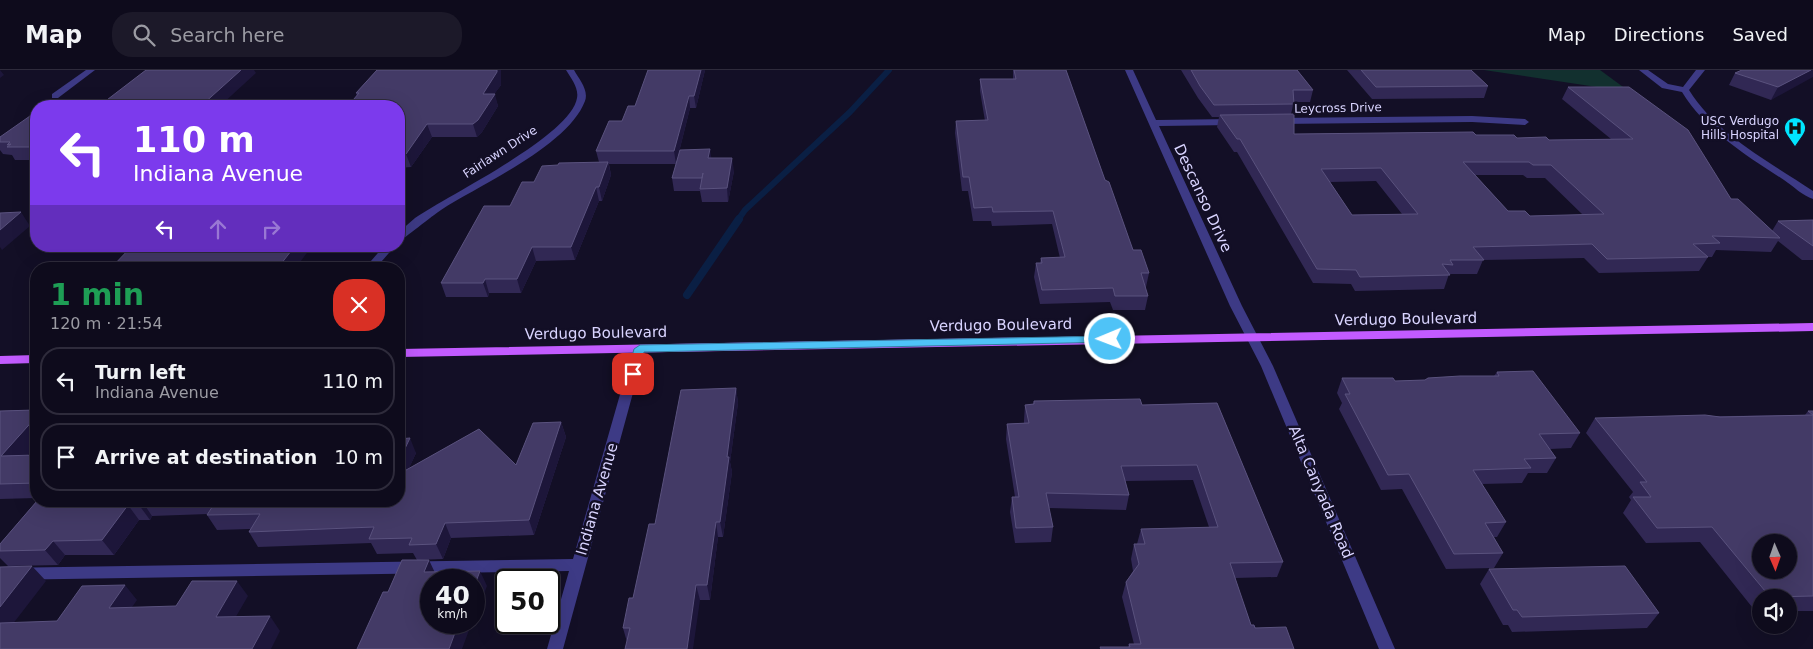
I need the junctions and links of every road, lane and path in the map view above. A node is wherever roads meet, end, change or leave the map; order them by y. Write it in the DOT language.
graph roads {
  1 [pos="92,70"];
  2 [pos="570,70"];
  3 [pos="1129,70"];
  4 [pos="1643,70"];
  5 [pos="1701,70"];
  6 [pos="1685,90"];
  7 [pos="55,96"];
  8 [pos="1267,121"];
  9 [pos="1248,122"];
  10 [pos="1525,122"];
  11 [pos="1152,123"];
  12 [pos="1813,196"];
  13 [pos="405,233"];
  14 [pos="384,252"];
  15 [pos="375,262"];
  16 [pos="1813,327"];
  17 [pos="1252,337"];
  18 [pos="640,349"];
  19 [pos="405,353"];
  20 [pos="30,359"];
  21 [pos="0,360"];
  22 [pos="579,564"];
  23 [pos="0,574"];
  24 [pos="555,649"];
  25 [pos="1387,649"];
  1 -- 7 [label="street"];
  2 -- 13 [label="street, Fairlawn Drive"];
  3 -- 11 [label="street, Descanso Drive"];
  4 -- 6 [label="street"];
  5 -- 6 [label="street"];
  6 -- 12 [label="street"];
  8 -- 10 [label="street, Leycross Drive"];
  9 -- 11 [label="street"];
  11 -- 17 [label="street, Descanso Drive"];
  14 -- 15 [label="street"];
  16 -- 17 [label="main road, Verdugo Boulevard"];
  17 -- 18 [label="main road, Verdugo Boulevard"];
  17 -- 25 [label="street, Alta Canyada Road"];
  18 -- 19 [label="main road, Verdugo Boulevard"];
  18 -- 22 [label="street, Indiana Avenue"];
  20 -- 21 [label="main road"];
  22 -- 23 [label="street"];
  22 -- 24 [label="street, Indiana Avenue"];
}
